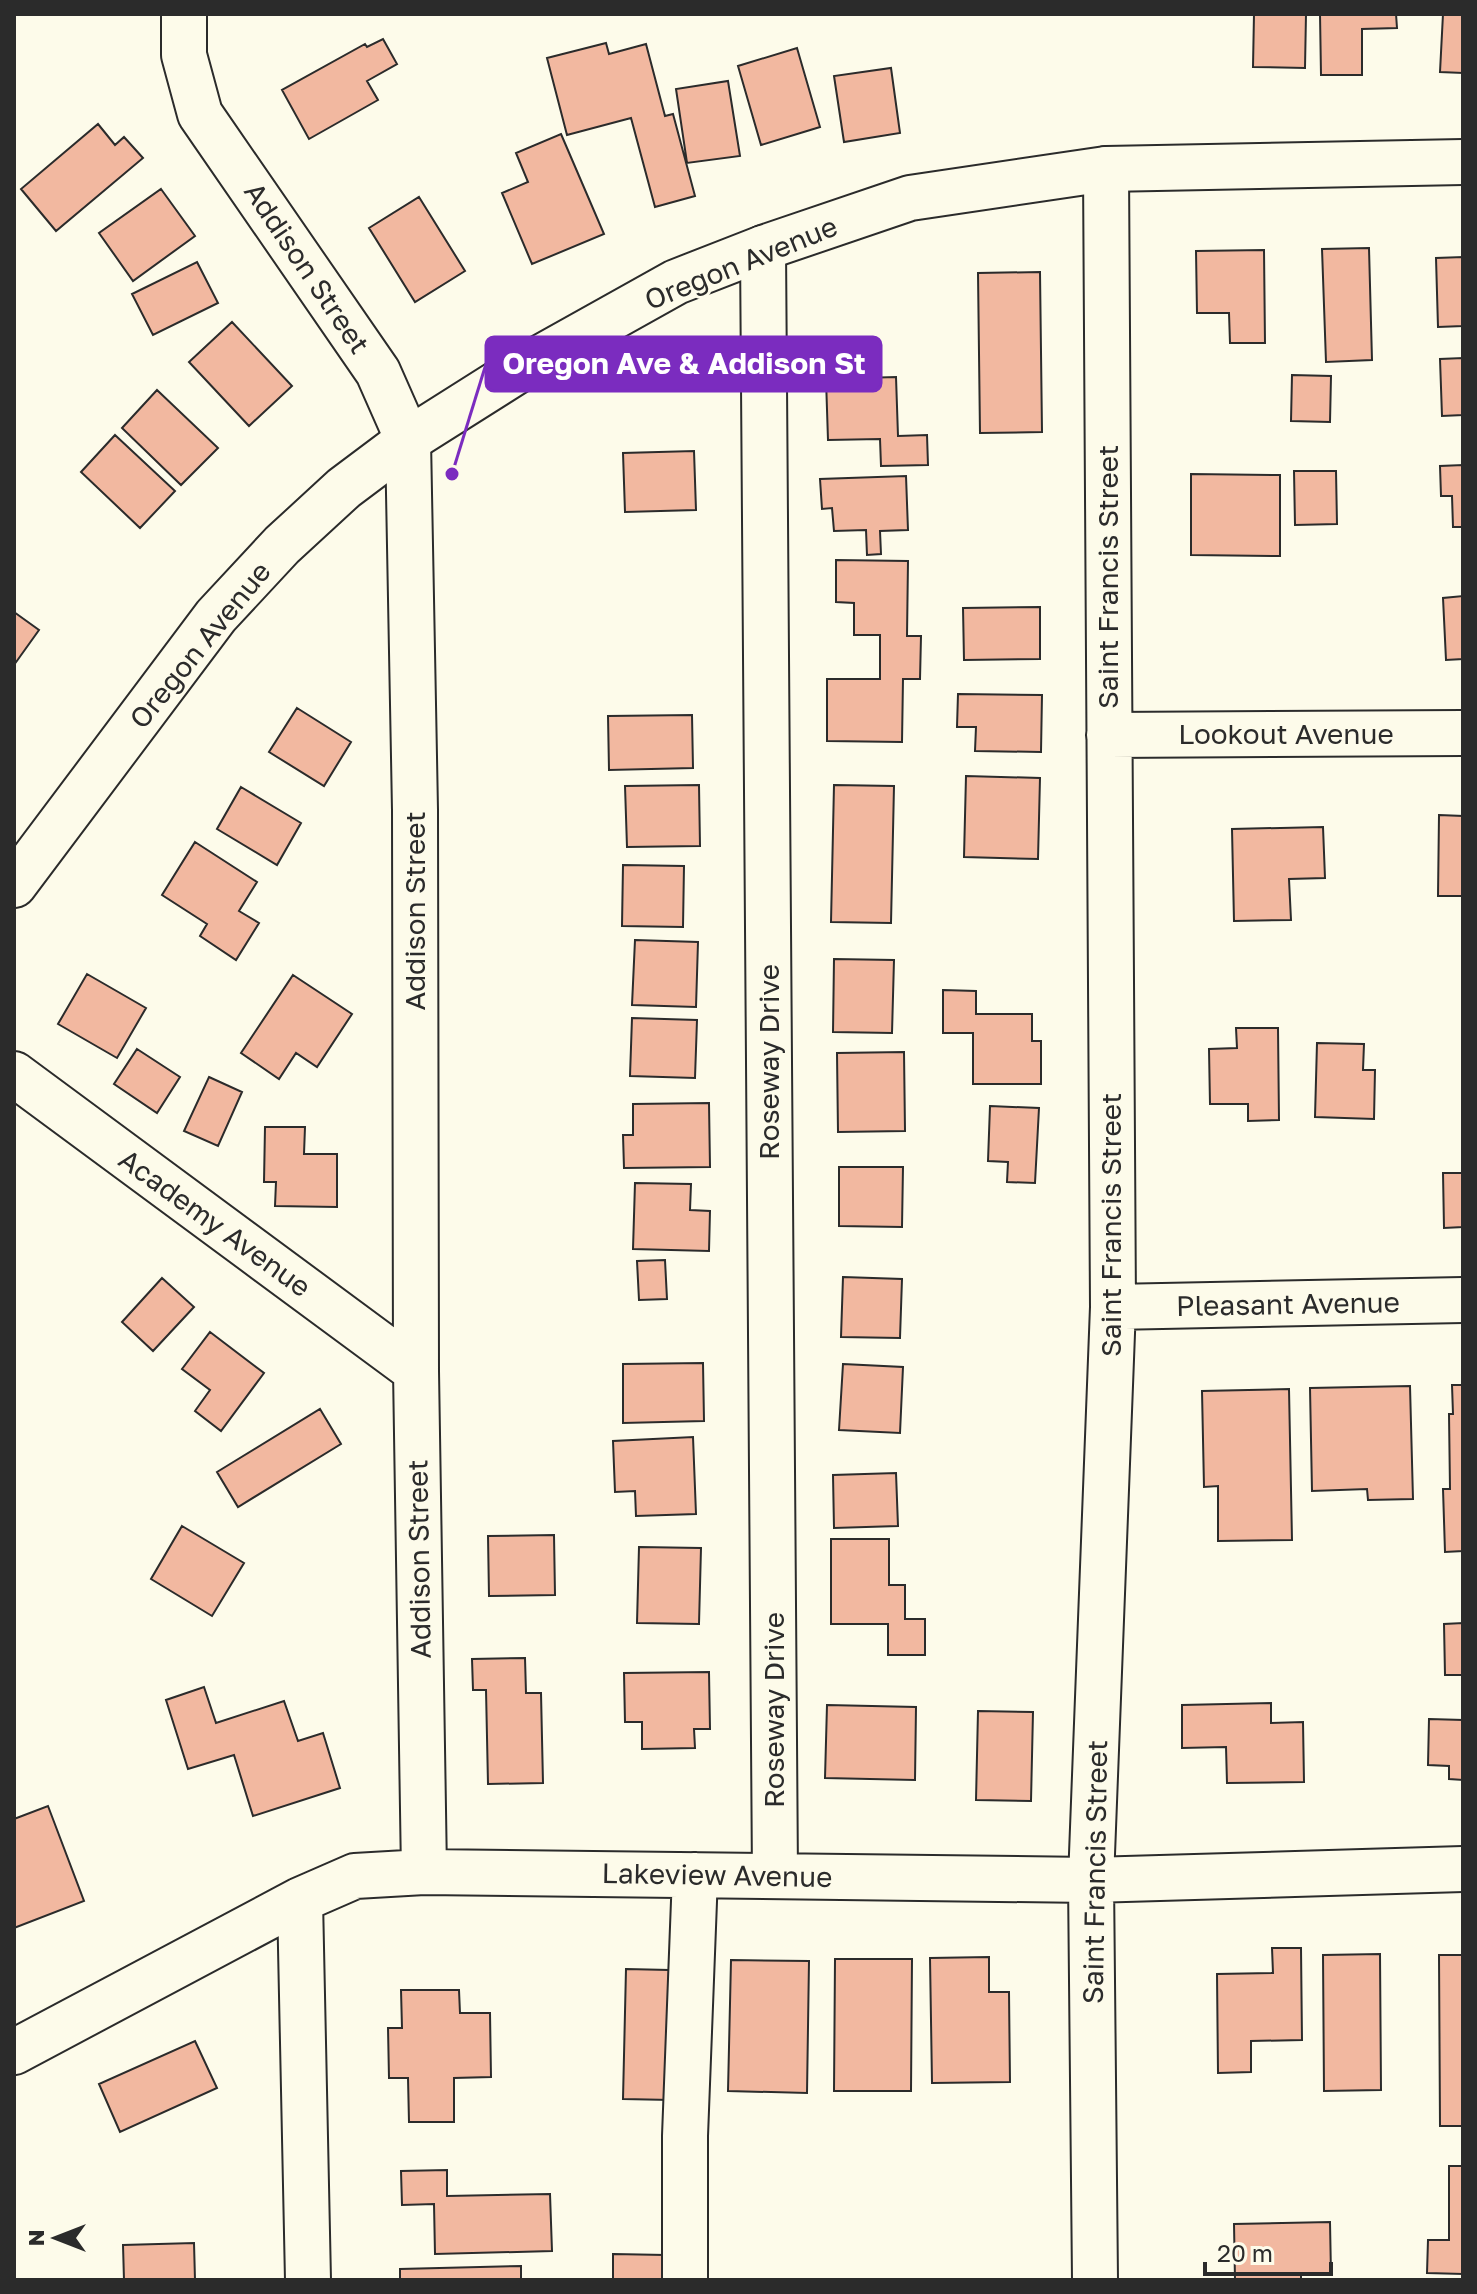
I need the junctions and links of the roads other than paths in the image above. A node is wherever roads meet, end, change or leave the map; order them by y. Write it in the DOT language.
graph roads {
  1 [pos="184,14"];
  2 [pos="1463,162"];
  3 [pos="1106,169"];
  4 [pos="763,248"];
  5 [pos="408,440"];
  6 [pos="1463,733"];
  7 [pos="1109,735"];
  8 [pos="14,885"];
  9 [pos="14,1074"];
  10 [pos="1463,1300"];
  11 [pos="1113,1307"];
  12 [pos="416,1371"];
  13 [pos="1463,1869"];
  14 [pos="424,1872"];
  15 [pos="695,1875"];
  16 [pos="775,1876"];
  17 [pos="1091,1880"];
  18 [pos="300,1900"];
  19 [pos="14,2052"];
  20 [pos="308,2280"];
  21 [pos="685,2280"];
  22 [pos="1095,2280"];
  1 -- 5 [label="street, Addison Street"];
  2 -- 3 [label="street, Oregon Avenue"];
  3 -- 4 [label="street, Oregon Avenue"];
  3 -- 7 [label="street, Saint Francis Street"];
  4 -- 5 [label="street, Oregon Avenue"];
  4 -- 16 [label="street, Roseway Drive"];
  5 -- 8 [label="street, Oregon Avenue"];
  5 -- 12 [label="street, Addison Street"];
  6 -- 7 [label="street, Lookout Avenue"];
  7 -- 11 [label="street, Saint Francis Street"];
  9 -- 12 [label="street, Academy Avenue"];
  10 -- 11 [label="street, Pleasant Avenue"];
  11 -- 17 [label="street, Saint Francis Street"];
  12 -- 14 [label="street, Addison Street"];
  13 -- 17 [label="street, Lakeview Avenue"];
  14 -- 15 [label="street, Lakeview Avenue"];
  14 -- 18 [label="street, Lakeview Avenue"];
  15 -- 16 [label="street, Lakeview Avenue"];
  15 -- 21 [label="street"];
  16 -- 17 [label="street, Lakeview Avenue"];
  17 -- 22 [label="street, Saint Francis Street"];
  18 -- 19 [label="street, Lakeview Avenue"];
  18 -- 20 [label="street"];
}
